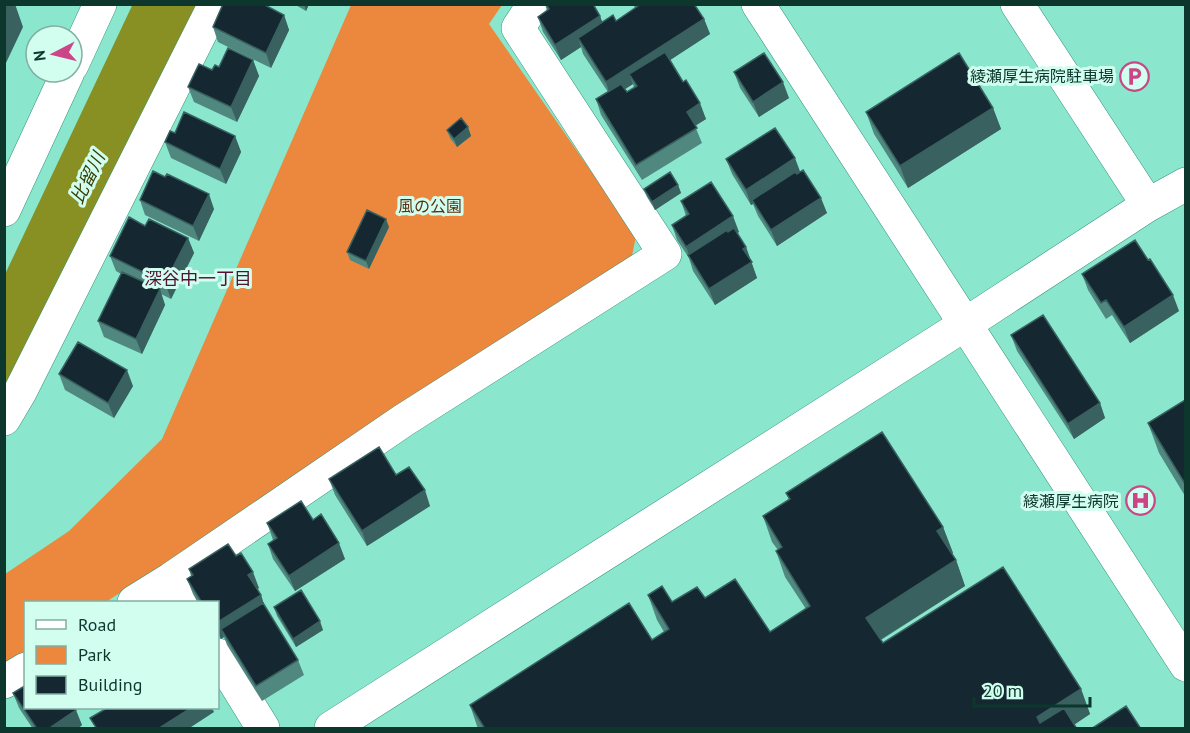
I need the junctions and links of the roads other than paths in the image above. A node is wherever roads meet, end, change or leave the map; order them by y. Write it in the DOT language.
graph roads {
  1 [pos="100,4"];
  2 [pos="215,4"];
  3 [pos="534,4"];
  4 [pos="758,4"];
  5 [pos="1017,4"];
  6 [pos="84,38"];
  7 [pos="62,84"];
  8 [pos="1185,184"];
  9 [pos="1148,205"];
  10 [pos="4,210"];
  11 [pos="964,325"];
  12 [pos="4,419"];
  13 [pos="178,591"];
  14 [pos="141,601"];
  15 [pos="219,657"];
  16 [pos="1185,665"];
  17 [pos="24,670"];
  18 [pos="4,682"];
  19 [pos="263,729"];
  20 [pos="331,729"];
  1 -- 6 [label="street"];
  2 -- 12 [label="street"];
  3 -- 13 [label="street"];
  4 -- 11 [label="street"];
  5 -- 9 [label="street"];
  7 -- 10 [label="street"];
  8 -- 9 [label="street"];
  9 -- 11 [label="street"];
  11 -- 16 [label="street"];
  11 -- 20 [label="street"];
  13 -- 14 [label="street"];
  15 -- 19 [label="street"];
  17 -- 18 [label="street"];
}
